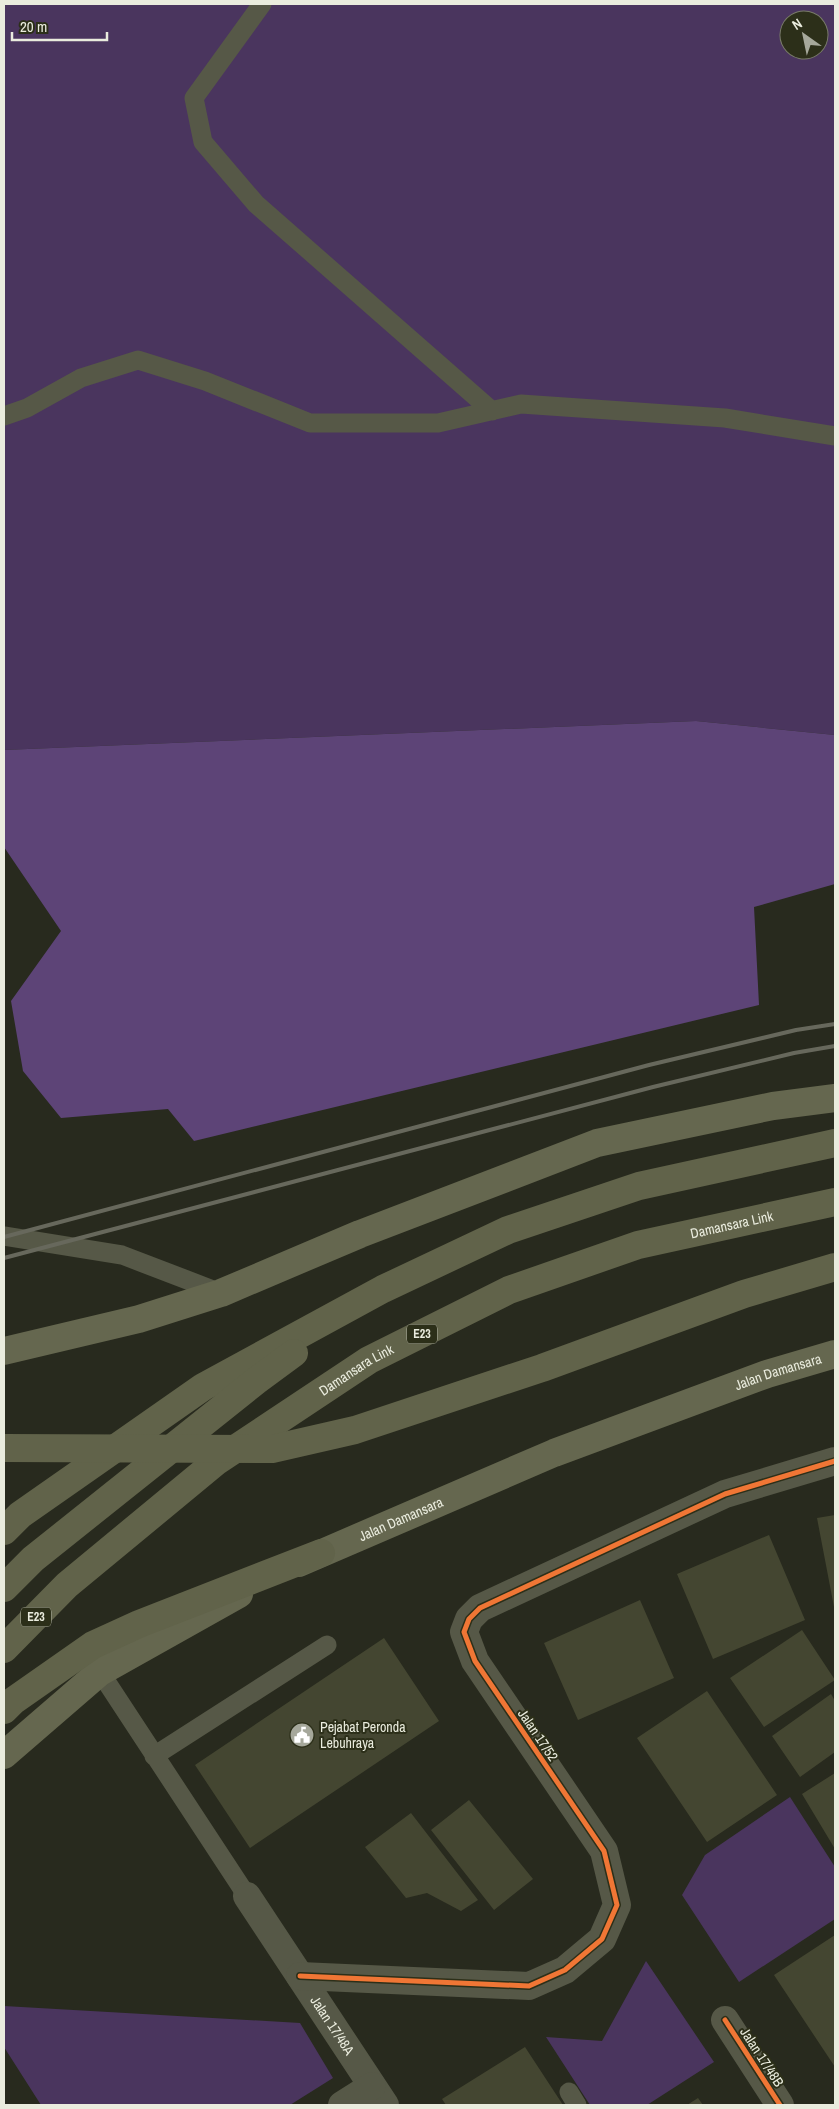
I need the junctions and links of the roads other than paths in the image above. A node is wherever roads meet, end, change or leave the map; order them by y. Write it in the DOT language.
graph roads {
  1 [pos="262,4"];
  2 [pos="492,411"];
  3 [pos="4,416"];
  4 [pos="835,436"];
  5 [pos="835,1098"];
  6 [pos="835,1144"];
  7 [pos="835,1202"];
  8 [pos="4,1236"];
  9 [pos="835,1267"];
  10 [pos="382,1289"];
  11 [pos="221,1293"];
  12 [pos="4,1351"];
  13 [pos="835,1354"];
  14 [pos="4,1448"];
  15 [pos="835,1461"];
  16 [pos="4,1530"];
  17 [pos="321,1552"];
  18 [pos="4,1588"];
  19 [pos="327,1645"];
  20 [pos="4,1649"];
  21 [pos="100,1672"];
  22 [pos="4,1710"];
  23 [pos="4,1755"];
  24 [pos="154,1756"];
  25 [pos="247,1896"];
  26 [pos="300,1976"];
  27 [pos="724,2020"];
  28 [pos="379,2096"];
  29 [pos="342,2105"];
  30 [pos="780,2105"];
  1 -- 2 [label="lane"];
  2 -- 3 [label="lane"];
  2 -- 4 [label="lane"];
  5 -- 11 [label="main road"];
  6 -- 10 [label="highway"];
  7 -- 20 [label="highway, Damansara Link / E23"];
  8 -- 11 [label="lane"];
  9 -- 14 [label="highway, bridge"];
  10 -- 16 [label="highway"];
  10 -- 18 [label="highway"];
  11 -- 12 [label="main road"];
  13 -- 17 [label="main road, Jalan Damansara"];
  15 -- 26 [label="street, Jalan 17/52"];
  17 -- 21 [label="main road, Jalan Damansara"];
  17 -- 22 [label="highway"];
  19 -- 24 [label="lane"];
  21 -- 23 [label="main road, Jalan Damansara"];
  21 -- 24 [label="lane"];
  24 -- 25 [label="lane"];
  25 -- 26 [label="street, Jalan 17/48A"];
  26 -- 28 [label="street, Jalan 17/48A"];
  27 -- 30 [label="street, Jalan 17/48B"];
  28 -- 29 [label="street"];
}
